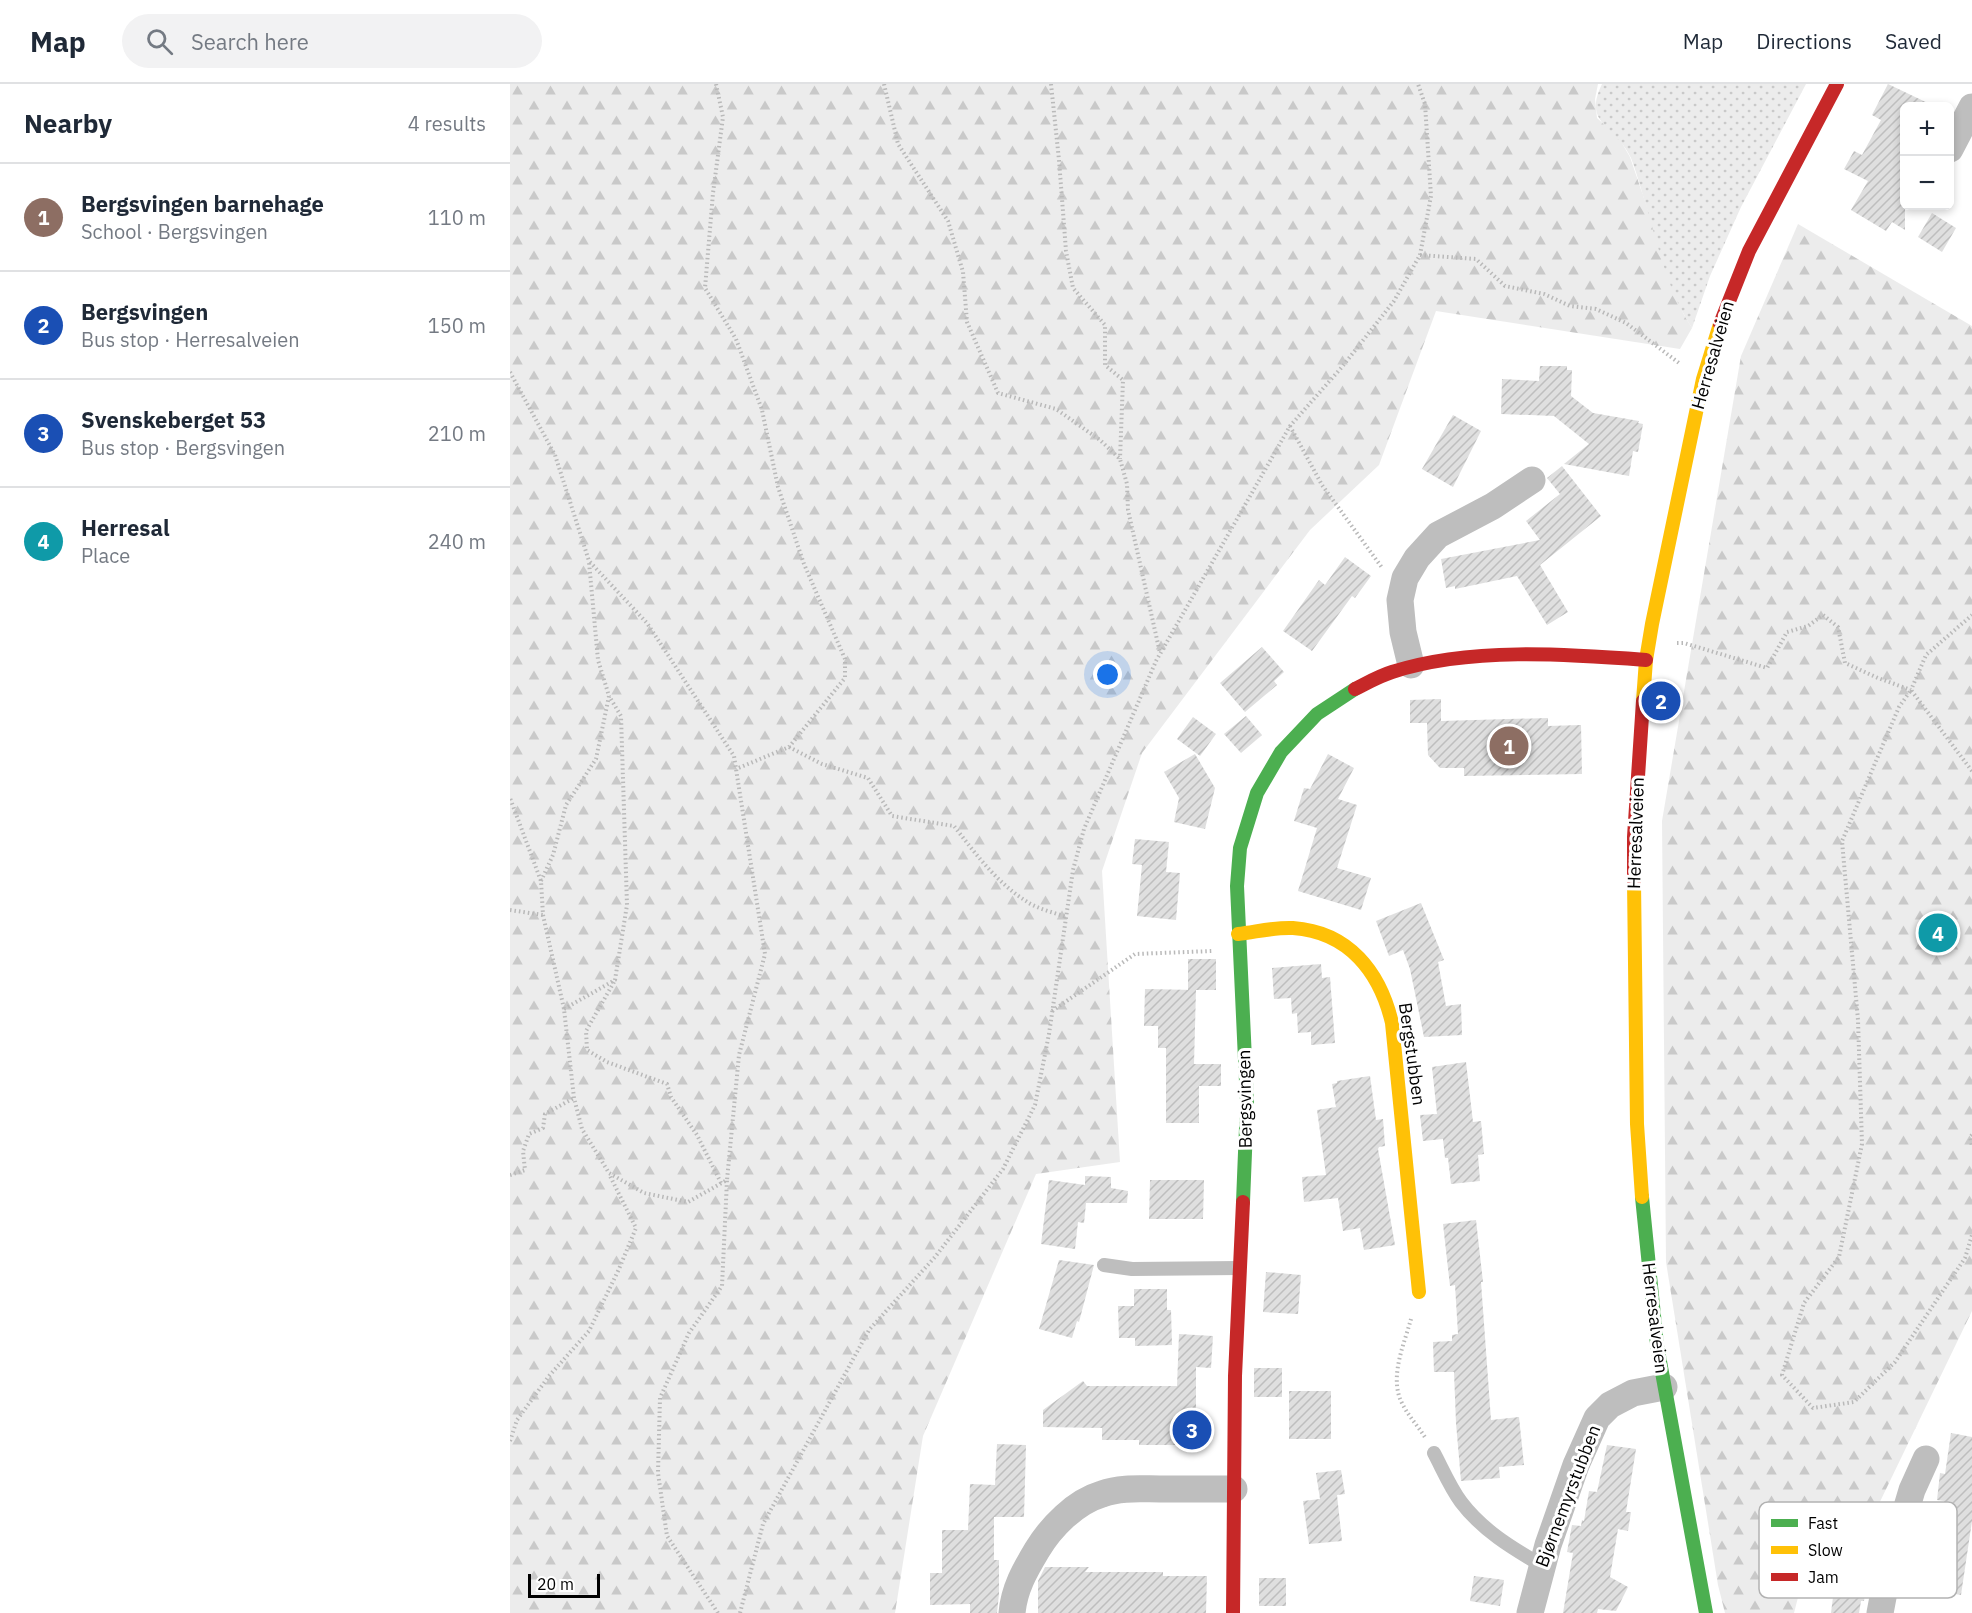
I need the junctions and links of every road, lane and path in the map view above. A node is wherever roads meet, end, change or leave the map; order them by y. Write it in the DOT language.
graph roads {
  1 [pos="716,84"];
  2 [pos="884,84"];
  3 [pos="1051,84"];
  4 [pos="1418,84"];
  5 [pos="1837,84"];
  6 [pos="1972,107"];
  7 [pos="1954,141"];
  8 [pos="1420,255"];
  9 [pos="1680,364"];
  10 [pos="510,372"];
  11 [pos="1290,426"];
  12 [pos="1120,459"];
  13 [pos="1532,480"];
  14 [pos="589,561"];
  15 [pos="1401,590"];
  16 [pos="1972,615"];
  17 [pos="1677,643"];
  18 [pos="1161,653"];
  19 [pos="1646,660"];
  20 [pos="1411,666"];
  21 [pos="1911,690"];
  22 [pos="609,696"];
  23 [pos="789,747"];
  24 [pos="736,769"];
  25 [pos="1972,771"];
  26 [pos="510,798"];
  27 [pos="541,881"];
  28 [pos="510,910"];
  29 [pos="543,915"];
  30 [pos="1066,917"];
  31 [pos="1238,934"];
  32 [pos="1214,951"];
  33 [pos="615,980"];
  34 [pos="564,1009"];
  35 [pos="1052,1011"];
  36 [pos="574,1098"];
  37 [pos="1972,1135"];
  38 [pos="1972,1146"];
  39 [pos="609,1173"];
  40 [pos="510,1175"];
  41 [pos="727,1180"];
  42 [pos="721,1183"];
  43 [pos="1972,1235"];
  44 [pos="1104,1265"];
  45 [pos="1239,1268"];
  46 [pos="1419,1292"];
  47 [pos="1664,1387"];
  48 [pos="510,1441"];
  49 [pos="1434,1454"];
  50 [pos="1926,1459"];
  51 [pos="1234,1489"];
  52 [pos="1908,1502"];
  53 [pos="1541,1565"];
  54 [pos="1883,1598"];
  55 [pos="718,1613"];
  56 [pos="740,1613"];
  57 [pos="1012,1613"];
  58 [pos="1233,1613"];
  59 [pos="1530,1613"];
  60 [pos="1706,1613"];
  61 [pos="1880,1613"];
  1 -- 23 [label="path"];
  2 -- 12 [label="path"];
  3 -- 12 [label="path"];
  4 -- 8 [label="path"];
  5 -- 19 [label="street, Herresalveien"];
  6 -- 7 [label="street"];
  8 -- 9 [label="path"];
  8 -- 11 [label="path"];
  10 -- 14 [label="path"];
  11 -- 15 [label="path"];
  11 -- 18 [label="path"];
  12 -- 18 [label="path"];
  13 -- 15 [label="street"];
  14 -- 22 [label="path"];
  14 -- 24 [label="path"];
  15 -- 20 [label="street"];
  16 -- 21 [label="path"];
  17 -- 21 [label="path"];
  18 -- 30 [label="path"];
  19 -- 20 [label="street, Bergsvingen"];
  19 -- 47 [label="street, Herresalveien"];
  20 -- 31 [label="street, Bergsvingen"];
  21 -- 25 [label="path"];
  21 -- 43 [label="path"];
  22 -- 27 [label="path"];
  22 -- 33 [label="path"];
  23 -- 24 [label="path"];
  23 -- 30 [label="path"];
  24 -- 41 [label="path"];
  26 -- 27 [label="path"];
  27 -- 29 [label="path"];
  28 -- 29 [label="path"];
  29 -- 34 [label="path"];
  30 -- 35 [label="path"];
  31 -- 45 [label="street, Bergsvingen"];
  31 -- 46 [label="street, Bergstubben"];
  32 -- 35 [label="path"];
  33 -- 34 [label="path"];
  33 -- 42 [label="path"];
  34 -- 36 [label="path"];
  35 -- 56 [label="path"];
  36 -- 39 [label="path"];
  36 -- 40 [label="path"];
  37 -- 38 [label="path"];
  39 -- 42 [label="path"];
  39 -- 48 [label="path"];
  41 -- 42 [label="path"];
  41 -- 55 [label="path"];
  44 -- 45 [label="lane"];
  45 -- 51 [label="street, Bergsvingen"];
  46 -- 49 [label="path"];
  47 -- 53 [label="street, Bjørnemyrstubben"];
  47 -- 60 [label="street, Herresalveien"];
  49 -- 53 [label="lane"];
  50 -- 52 [label="street"];
  51 -- 57 [label="street"];
  51 -- 58 [label="street, Bergsvingen"];
  53 -- 59 [label="street, Bjørnemyrstubben"];
  54 -- 61 [label="street"];
}
